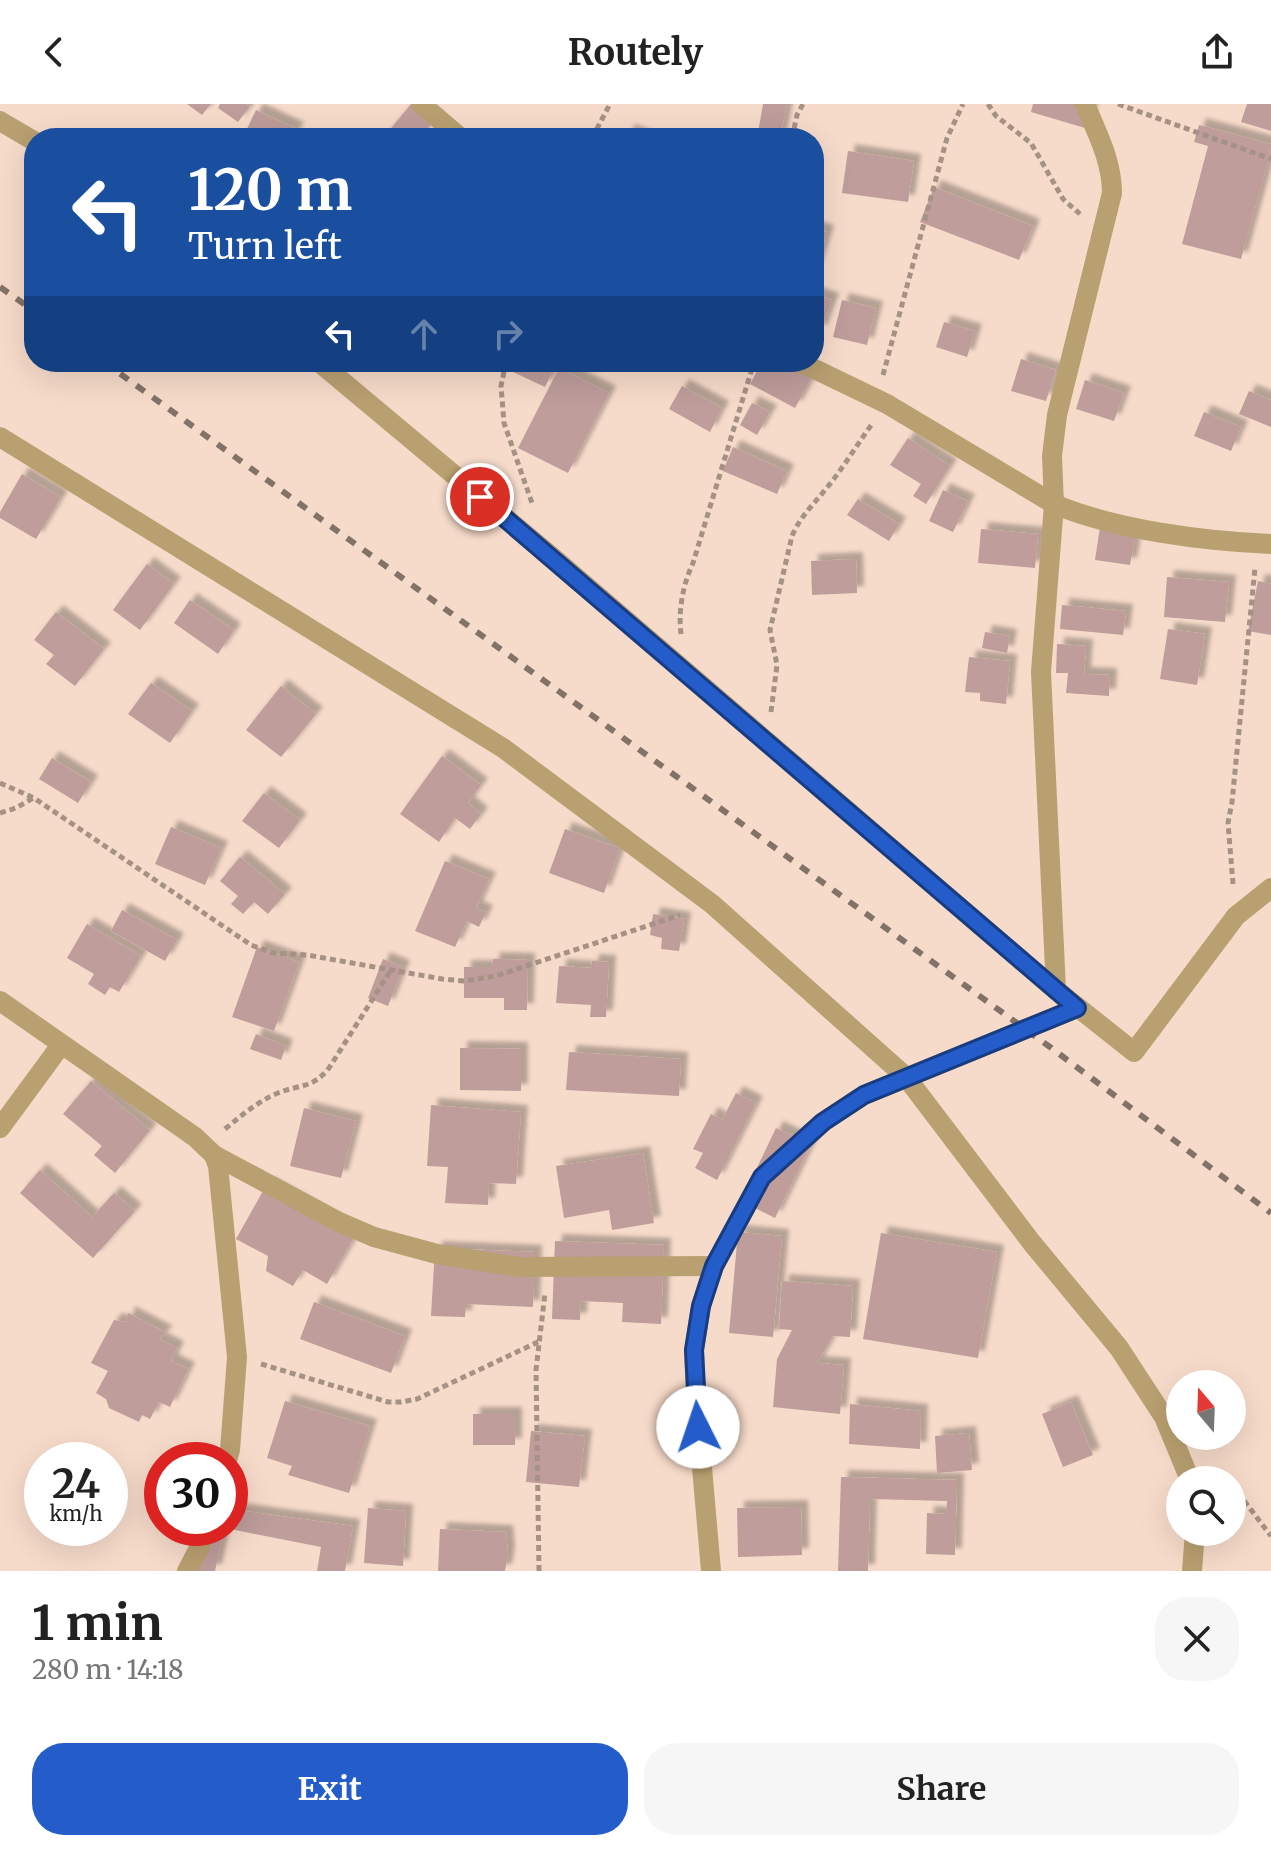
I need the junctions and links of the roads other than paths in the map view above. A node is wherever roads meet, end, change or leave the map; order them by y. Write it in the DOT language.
graph roads {
  1 [pos="421,104"];
  2 [pos="1085,104"];
  3 [pos="0,121"];
  4 [pos="449,128"];
  5 [pos="24,135"];
  6 [pos="331,372"];
  7 [pos="821,372"];
  8 [pos="0,437"];
  9 [pos="1054,504"];
  10 [pos="1264,543"];
  11 [pos="1271,888"];
  12 [pos="1056,990"];
  13 [pos="0,1001"];
  14 [pos="1077,1008"];
  15 [pos="61,1045"];
  16 [pos="906,1077"];
  17 [pos="0,1128"];
  18 [pos="210,1151"];
  19 [pos="714,1266"];
  20 [pos="231,1442"];
  21 [pos="1184,1466"];
  22 [pos="200,1546"];
  23 [pos="1194,1546"];
  24 [pos="187,1571"];
  25 [pos="711,1571"];
  26 [pos="1192,1571"];
  1 -- 4 [label="street"];
  2 -- 9 [label="street"];
  3 -- 5 [label="street"];
  6 -- 12 [label="street"];
  7 -- 9 [label="street"];
  8 -- 16 [label="street"];
  9 -- 10 [label="street"];
  9 -- 12 [label="street"];
  11 -- 14 [label="street"];
  12 -- 14 [label="street"];
  13 -- 15 [label="street"];
  14 -- 16 [label="street"];
  15 -- 17 [label="street"];
  15 -- 18 [label="street"];
  16 -- 19 [label="street"];
  16 -- 21 [label="street"];
  18 -- 19 [label="street"];
  18 -- 20 [label="street"];
  19 -- 25 [label="street"];
  22 -- 24 [label="street"];
  23 -- 26 [label="street"];
}
